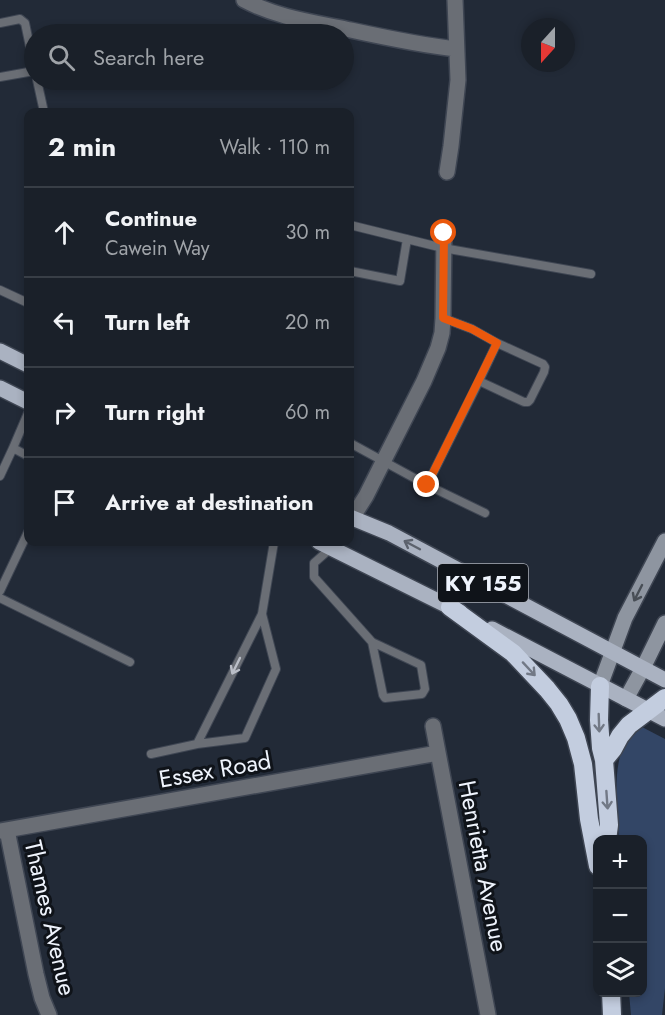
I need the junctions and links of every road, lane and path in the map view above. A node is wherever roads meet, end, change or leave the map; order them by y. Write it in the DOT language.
graph roads {
  1 [pos="244,0"];
  2 [pos="455,0"];
  3 [pos="0,23"];
  4 [pos="25,24"];
  5 [pos="320,24"];
  6 [pos="354,31"];
  7 [pos="456,49"];
  8 [pos="24,73"];
  9 [pos="0,77"];
  10 [pos="39,90"];
  11 [pos="43,108"];
  12 [pos="447,172"];
  13 [pos="354,226"];
  14 [pos="407,239"];
  15 [pos="444,240"];
  16 [pos="354,272"];
  17 [pos="591,274"];
  18 [pos="0,290"];
  19 [pos="24,301"];
  20 [pos="443,318"];
  21 [pos="497,343"];
  22 [pos="0,351"];
  23 [pos="24,363"];
  24 [pos="479,381"];
  25 [pos="0,388"];
  26 [pos="24,400"];
  27 [pos="24,422"];
  28 [pos="354,445"];
  29 [pos="13,448"];
  30 [pos="24,454"];
  31 [pos="383,462"];
  32 [pos="0,476"];
  33 [pos="427,485"];
  34 [pos="354,513"];
  35 [pos="484,513"];
  36 [pos="354,520"];
  37 [pos="24,540"];
  38 [pos="665,541"];
  39 [pos="273,546"];
  40 [pos="327,546"];
  41 [pos="333,546"];
  42 [pos="0,591"];
  43 [pos="0,598"];
  44 [pos="450,607"];
  45 [pos="262,614"];
  46 [pos="665,623"];
  47 [pos="372,642"];
  48 [pos="612,651"];
  49 [pos="130,662"];
  50 [pos="643,669"];
  51 [pos="665,680"];
  52 [pos="600,686"];
  53 [pos="626,699"];
  54 [pos="665,699"];
  55 [pos="648,710"];
  56 [pos="665,719"];
  57 [pos="433,726"];
  58 [pos="197,744"];
  59 [pos="438,753"];
  60 [pos="151,754"];
  61 [pos="604,760"];
  62 [pos="4,831"];
  63 [pos="608,835"];
  64 [pos="593,842"];
  65 [pos="611,997"];
  66 [pos="49,1015"];
  67 [pos="488,1015"];
  68 [pos="612,1015"];
  1 -- 5 [label="street"];
  2 -- 7 [label="street"];
  3 -- 4 [label="lane"];
  6 -- 7 [label="street"];
  7 -- 12 [label="street"];
  8 -- 9 [label="lane"];
  10 -- 11 [label="lane"];
  13 -- 14 [label="lane"];
  14 -- 15 [label="lane"];
  14 -- 16 [label="lane"];
  15 -- 17 [label="lane"];
  15 -- 20 [label="street"];
  18 -- 19 [label="lane"];
  20 -- 21 [label="lane"];
  20 -- 31 [label="street"];
  21 -- 24 [label="lane"];
  21 -- 24 [label="lane"];
  22 -- 23 [label="main road"];
  24 -- 33 [label="lane"];
  25 -- 26 [label="main road"];
  27 -- 29 [label="lane"];
  28 -- 31 [label="lane"];
  29 -- 30 [label="lane"];
  29 -- 32 [label="lane"];
  31 -- 33 [label="lane"];
  31 -- 34 [label="street"];
  33 -- 35 [label="lane"];
  48 -- 36 [label="main road, KY 155, one-way"];
  37 -- 42 [label="lane"];
  38 -- 48 [label="street, one-way"];
  39 -- 45 [label="lane"];
  40 -- 47 [label="lane"];
  41 -- 44 [label="main road, KY 155"];
  43 -- 49 [label="lane"];
  44 -- 52 [label="main road, KY 155"];
  44 -- 64 [label="highway, one-way"];
  45 -- 58 [label="lane, one-way"];
  45 -- 58 [label="lane"];
  46 -- 50 [label="street"];
  47 -- 47 [label="lane"];
  48 -- 50 [label="main road, KY 155"];
  48 -- 52 [label="street"];
  50 -- 51 [label="main road, KY 155"];
  50 -- 53 [label="street"];
  52 -- 53 [label="main road, KY 155"];
  52 -- 61 [label="highway, one-way"];
  53 -- 55 [label="main road, KY 155"];
  54 -- 55 [label="highway"];
  55 -- 56 [label="main road, KY 155"];
  55 -- 61 [label="highway"];
  57 -- 59 [label="street, Henrietta Avenue"];
  58 -- 60 [label="lane"];
  59 -- 62 [label="street, Essex Road"];
  59 -- 67 [label="street, Henrietta Avenue"];
  61 -- 63 [label="highway, one-way"];
  62 -- 66 [label="street, Thames Avenue"];
  65 -- 68 [label="highway"];
}
